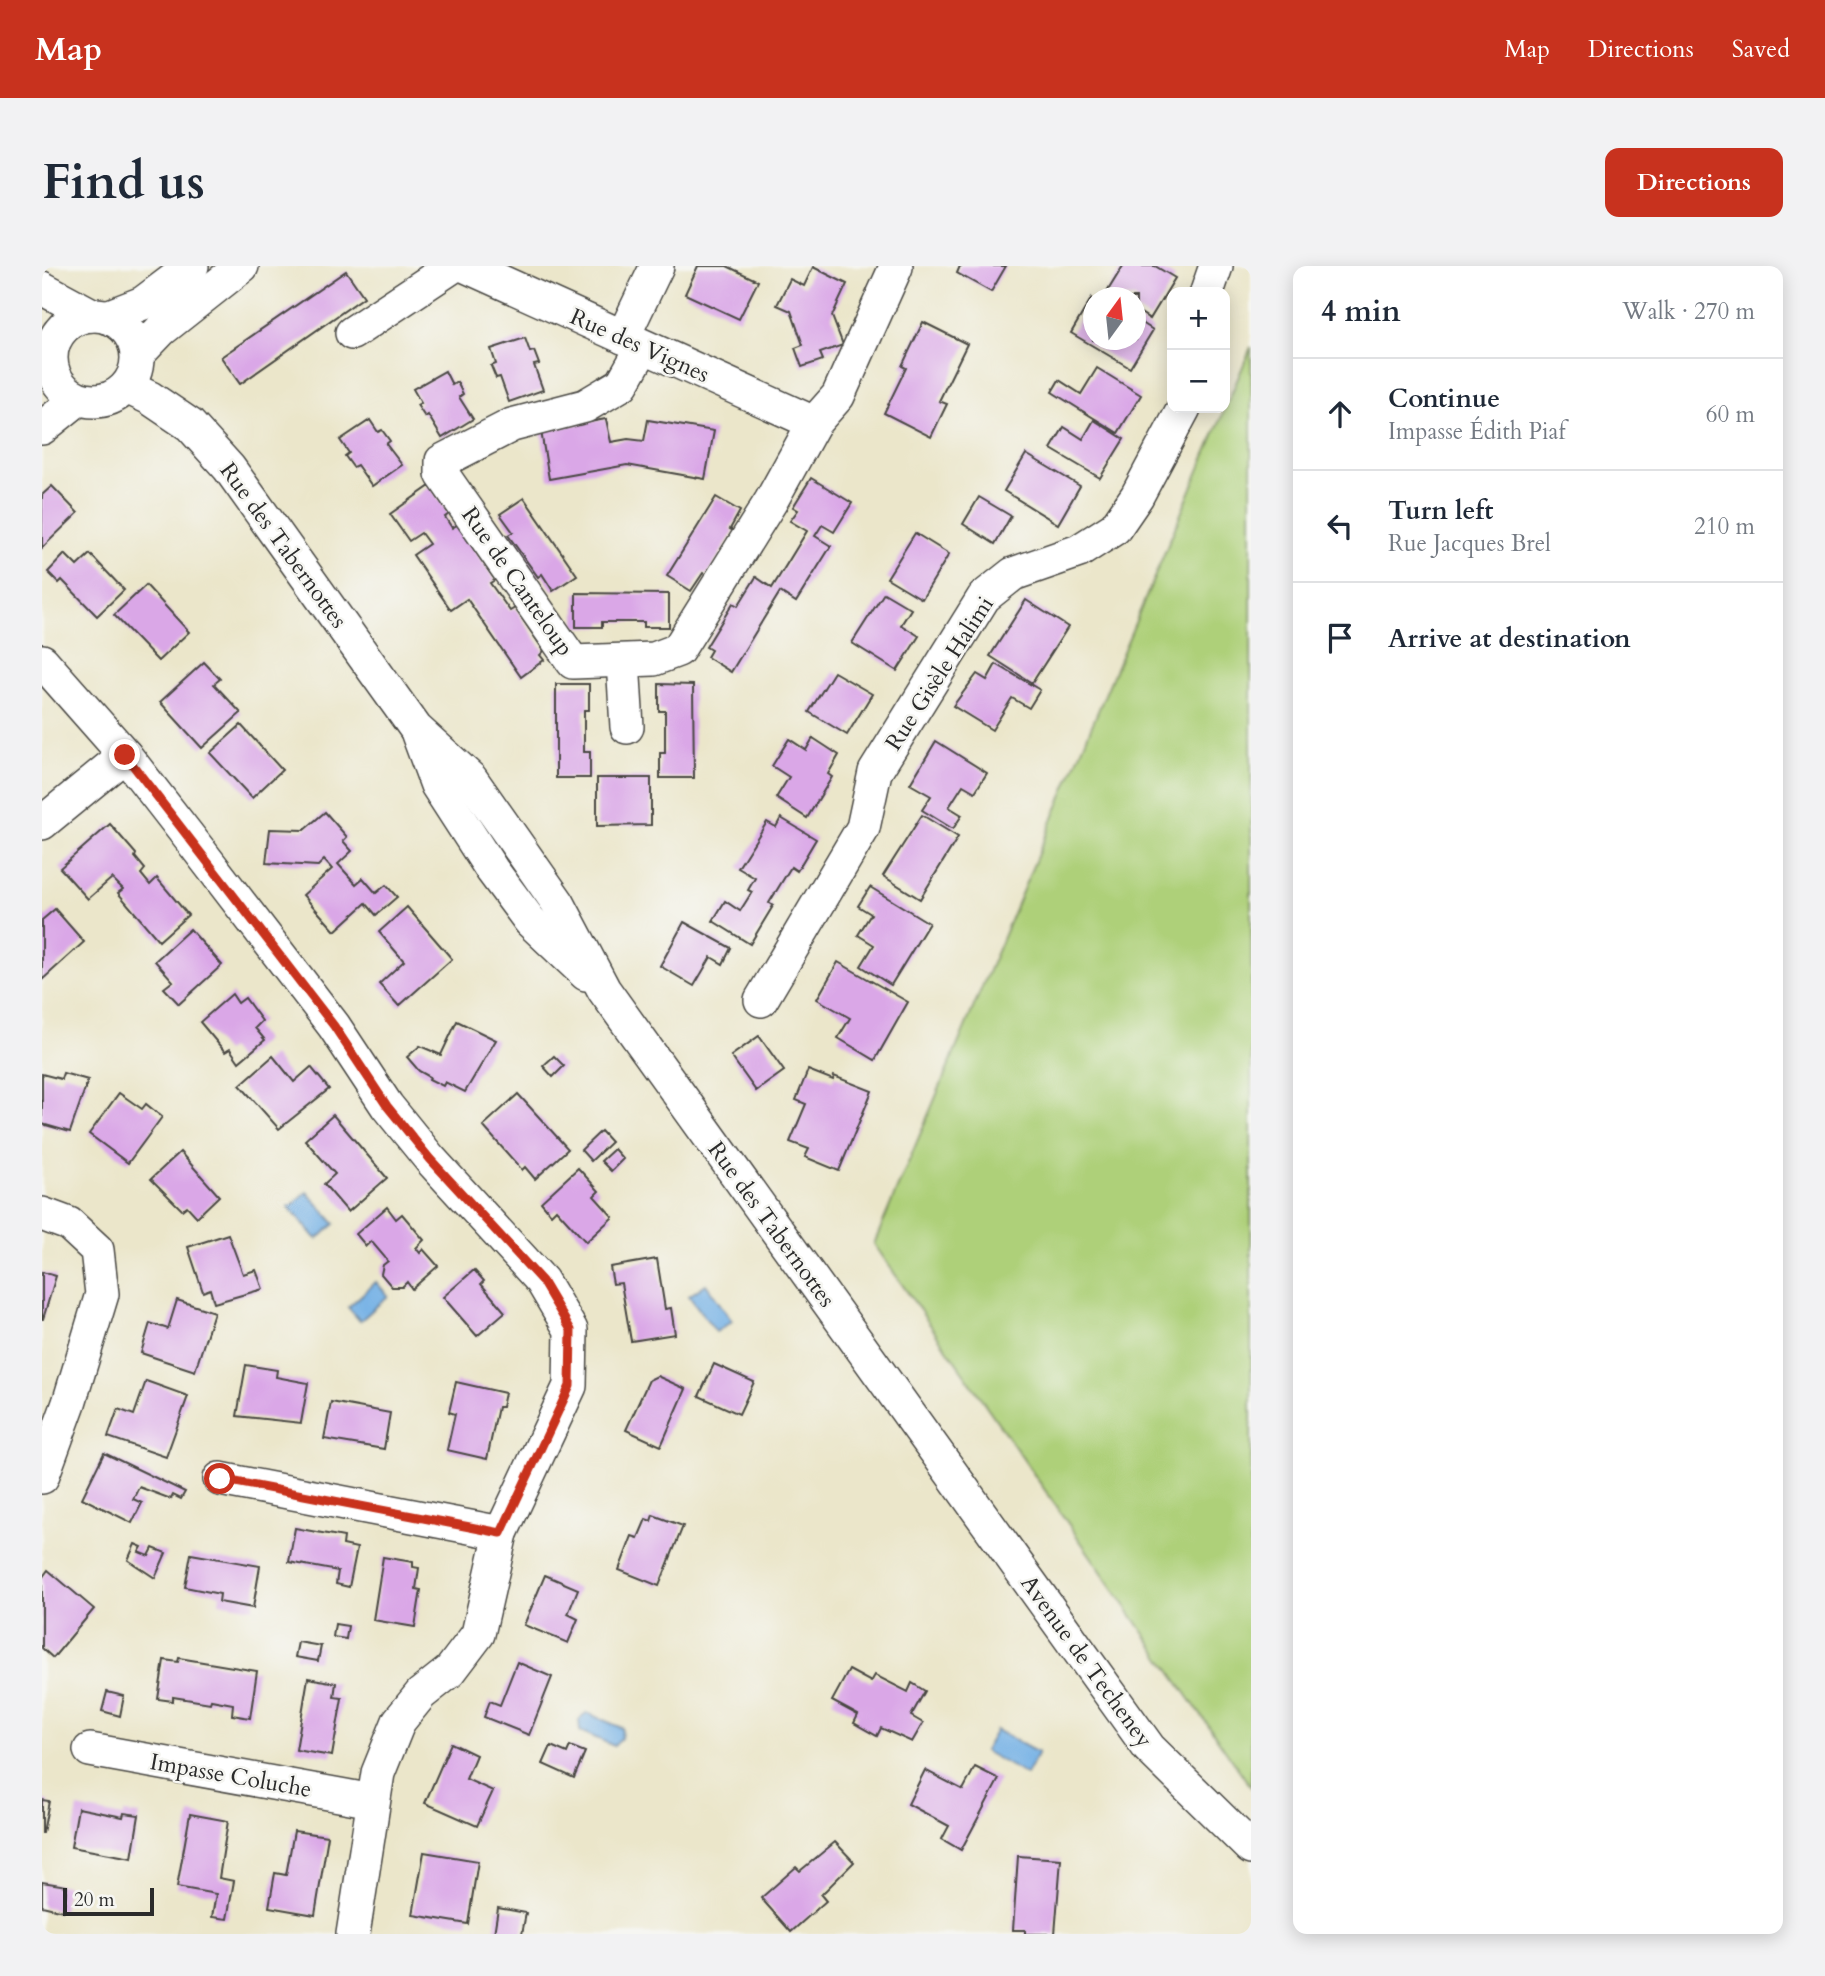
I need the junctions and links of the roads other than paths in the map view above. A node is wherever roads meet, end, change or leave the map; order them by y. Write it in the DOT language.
graph roads {
  1 [pos="192,266"];
  2 [pos="242,266"];
  3 [pos="453,266"];
  4 [pos="466,266"];
  5 [pos="657,266"];
  6 [pos="1216,266"];
  7 [pos="896,267"];
  8 [pos="1209,287"];
  9 [pos="42,288"];
  10 [pos="100,316"];
  11 [pos="352,333"];
  12 [pos="633,342"];
  13 [pos="47,354"];
  14 [pos="138,354"];
  15 [pos="127,387"];
  16 [pos="78,399"];
  17 [pos="1181,413"];
  18 [pos="814,423"];
  19 [pos="42,428"];
  20 [pos="42,661"];
  21 [pos="623,661"];
  22 [pos="627,727"];
  23 [pos="125,755"];
  24 [pos="42,824"];
  25 [pos="761,1000"];
  26 [pos="42,1214"];
  27 [pos="941,1459"];
  28 [pos="42,1477"];
  29 [pos="220,1479"];
  30 [pos="501,1533"];
  31 [pos="90,1750"];
  32 [pos="373,1801"];
  33 [pos="1251,1848"];
  34 [pos="353,1934"];
  1 -- 10 [label="street"];
  2 -- 14 [label="street"];
  3 -- 11 [label="street"];
  4 -- 12 [label="street, Rue des Vignes"];
  5 -- 12 [label="street"];
  6 -- 8 [label="street"];
  7 -- 18 [label="street, Rue de Canteloup"];
  9 -- 10 [label="street"];
  10 -- 13 [label="street"];
  10 -- 14 [label="street"];
  12 -- 18 [label="street, Rue des Vignes"];
  12 -- 21 [label="street, Rue de Canteloup"];
  13 -- 16 [label="street"];
  14 -- 15 [label="street"];
  15 -- 16 [label="street"];
  15 -- 27 [label="street, Rue des Tabernottes"];
  16 -- 19 [label="street"];
  17 -- 25 [label="street, Rue Gisèle Halimi"];
  18 -- 21 [label="street, Rue de Canteloup"];
  20 -- 23 [label="street"];
  21 -- 22 [label="street"];
  23 -- 24 [label="street"];
  23 -- 30 [label="street"];
  26 -- 28 [label="street"];
  27 -- 33 [label="street, Avenue de Techeney"];
  29 -- 30 [label="street"];
  30 -- 32 [label="street"];
  31 -- 32 [label="street, Impasse Coluche"];
  32 -- 34 [label="street"];
}
